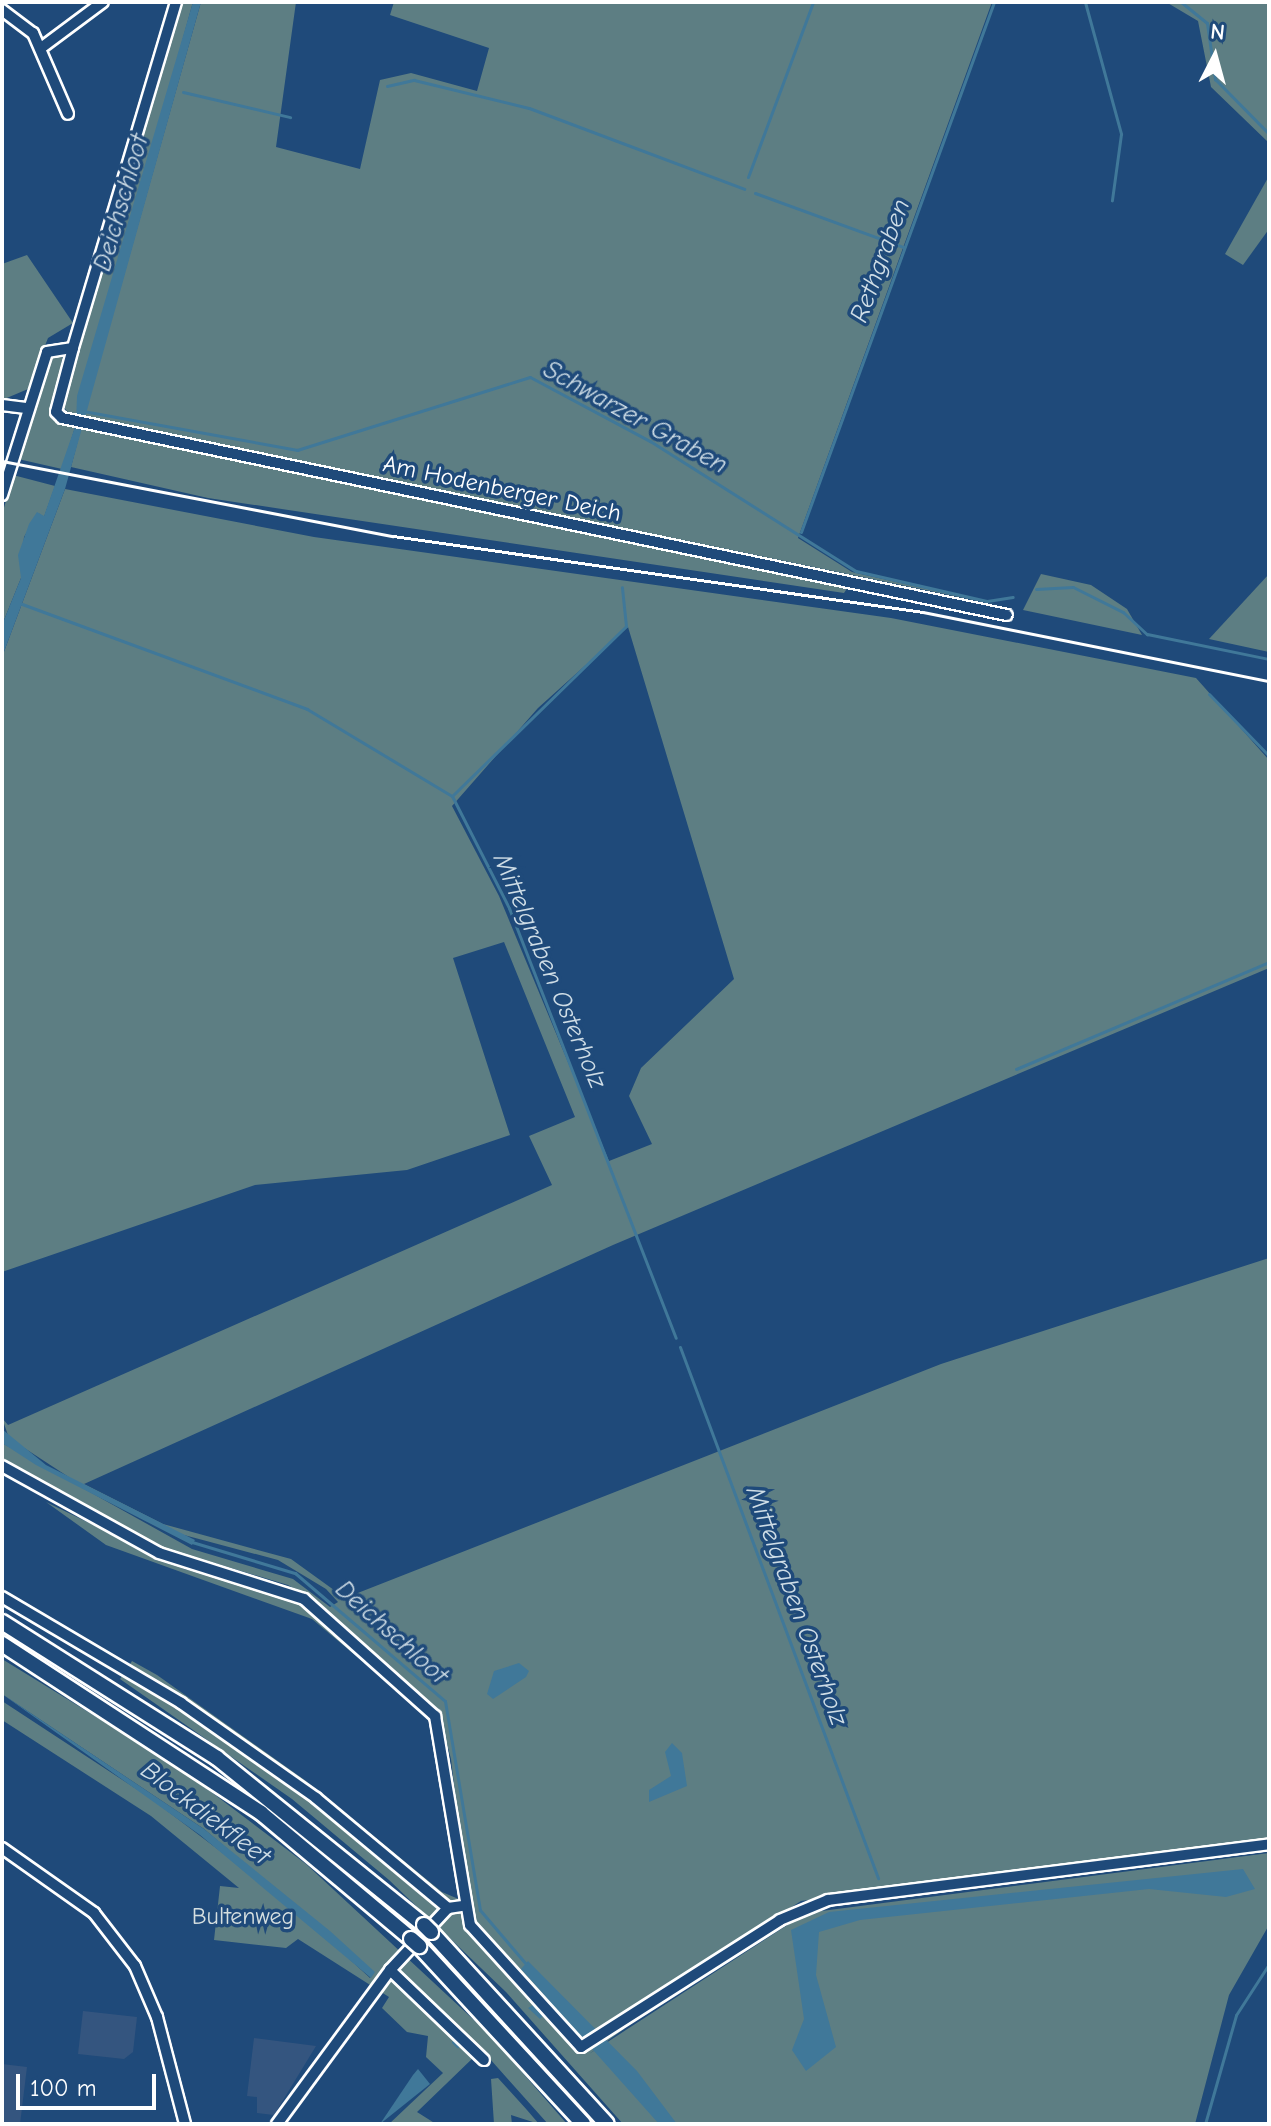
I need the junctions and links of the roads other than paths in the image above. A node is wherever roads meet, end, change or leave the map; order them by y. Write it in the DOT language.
graph roads {
  1 [pos="103,2"];
  2 [pos="176,2"];
  3 [pos="2,10"];
  4 [pos="41,48"];
  5 [pos="68,114"];
  6 [pos="73,348"];
  7 [pos="2,405"];
  8 [pos="26,408"];
  9 [pos="2,495"];
  10 [pos="1007,615"];
  11 [pos="2,1466"];
  12 [pos="2,1597"];
  13 [pos="2,1622"];
  14 [pos="2,1644"];
  15 [pos="1269,1844"];
  16 [pos="2,1848"];
  17 [pos="463,1906"];
  18 [pos="448,1908"];
  19 [pos="390,1970"];
  20 [pos="484,2060"];
  21 [pos="185,2124"];
  22 [pos="277,2124"];
  23 [pos="583,2124"];
  24 [pos="607,2124"];
  1 -- 4 [label="street"];
  2 -- 6 [label="street, Am Hodenberger Deich"];
  3 -- 4 [label="street"];
  4 -- 5 [label="street"];
  6 -- 8 [label="street"];
  6 -- 10 [label="street, Am Hodenberger Deich"];
  7 -- 8 [label="street"];
  8 -- 9 [label="street"];
  11 -- 17 [label="street"];
  12 -- 18 [label="street"];
  13 -- 24 [label="highway"];
  14 -- 23 [label="highway"];
  15 -- 17 [label="street"];
  16 -- 21 [label="street"];
  17 -- 18 [label="street"];
  18 -- 19 [label="street"];
  19 -- 20 [label="street"];
  19 -- 22 [label="street"];
}
